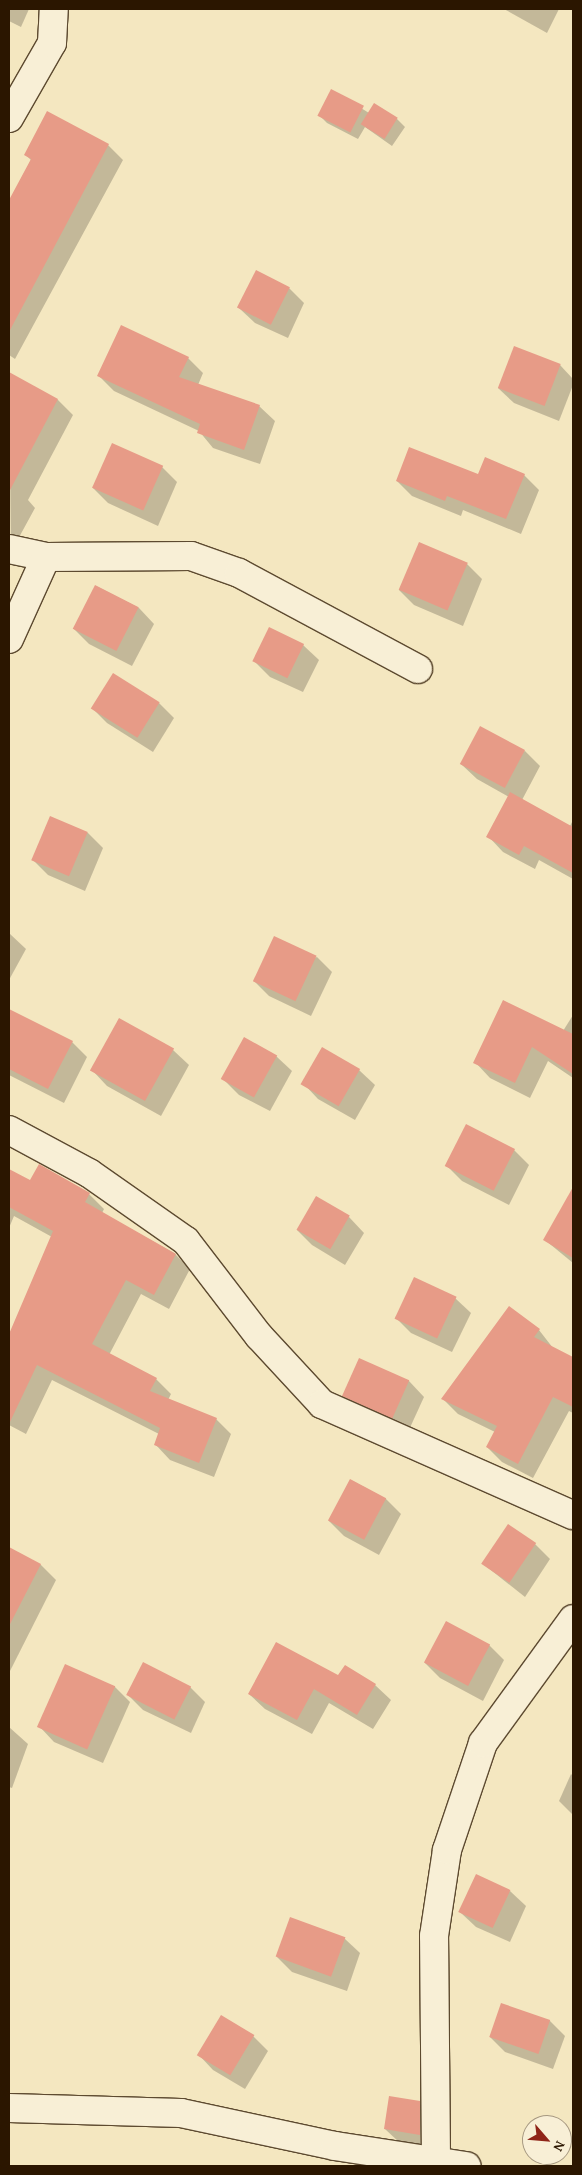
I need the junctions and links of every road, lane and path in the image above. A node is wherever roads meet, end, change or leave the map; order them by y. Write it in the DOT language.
graph roads {
  1 [pos="54,9"];
  2 [pos="9,118"];
  3 [pos="9,550"];
  4 [pos="46,557"];
  5 [pos="9,639"];
  6 [pos="418,669"];
  7 [pos="9,1130"];
  8 [pos="573,1515"];
  9 [pos="573,1619"];
  10 [pos="9,2108"];
  11 [pos="436,2160"];
  12 [pos="466,2166"];
  1 -- 2 [label="street"];
  3 -- 4 [label="street"];
  4 -- 5 [label="street"];
  4 -- 6 [label="street"];
  7 -- 8 [label="street"];
  9 -- 11 [label="street"];
  10 -- 11 [label="street"];
  11 -- 12 [label="street"];
}
